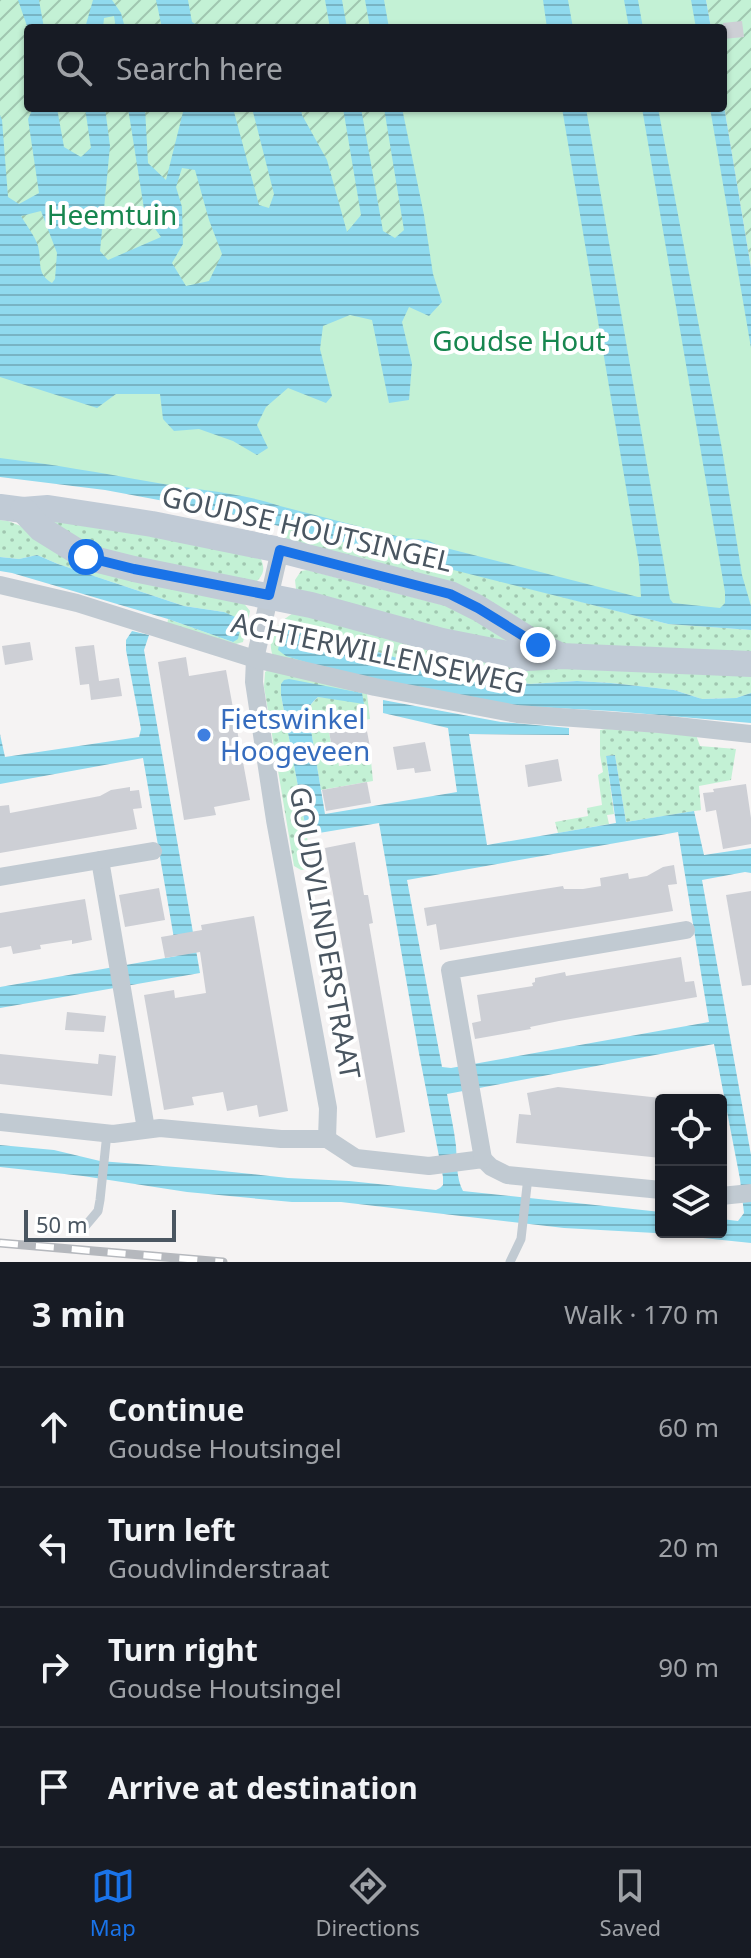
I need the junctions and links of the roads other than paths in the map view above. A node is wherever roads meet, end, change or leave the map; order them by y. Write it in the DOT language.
graph roads {
  1 [pos="11,509"];
  2 [pos="280,550"];
  3 [pos="0,585"];
  4 [pos="269,595"];
  5 [pos="561,656"];
  6 [pos="255,659"];
  7 [pos="751,664"];
  8 [pos="751,734"];
  9 [pos="153,851"];
  10 [pos="100,860"];
  11 [pos="0,877"];
  12 [pos="686,930"];
  13 [pos="0,1122"];
  14 [pos="146,1129"];
  15 [pos="107,1133"];
  16 [pos="327,1139"];
  17 [pos="483,1159"];
  18 [pos="527,1186"];
  19 [pos="655,1190"];
  20 [pos="82,1230"];
  21 [pos="510,1262"];
  1 -- 2 [label="main road, GOUDSE HOUTSINGEL"];
  1 -- 4 [label="main road, GOUDSE HOUTSINGEL"];
  2 -- 4 [label="street, GOUDVLINDERSTRAAT"];
  2 -- 5 [label="main road, GOUDSE HOUTSINGEL"];
  3 -- 6 [label="street, ACHTERWILLENSEWEG"];
  4 -- 5 [label="main road, GOUDSE HOUTSINGEL"];
  4 -- 6 [label="street, GOUDVLINDERSTRAAT"];
  5 -- 7 [label="main road, GOUDSE HOUTSINGEL"];
  6 -- 8 [label="street, ACHTERWILLENSEWEG"];
  6 -- 16 [label="street, GOUDVLINDERSTRAAT"];
  9 -- 10 [label="street"];
  10 -- 11 [label="street"];
  10 -- 14 [label="street"];
  12 -- 17 [label="street"];
  13 -- 15 [label="street"];
  14 -- 15 [label="street"];
  14 -- 16 [label="street"];
  15 -- 20 [label="lane"];
  16 -- 17 [label="street"];
  17 -- 18 [label="street"];
  18 -- 19 [label="street"];
  18 -- 21 [label="lane"];
}
